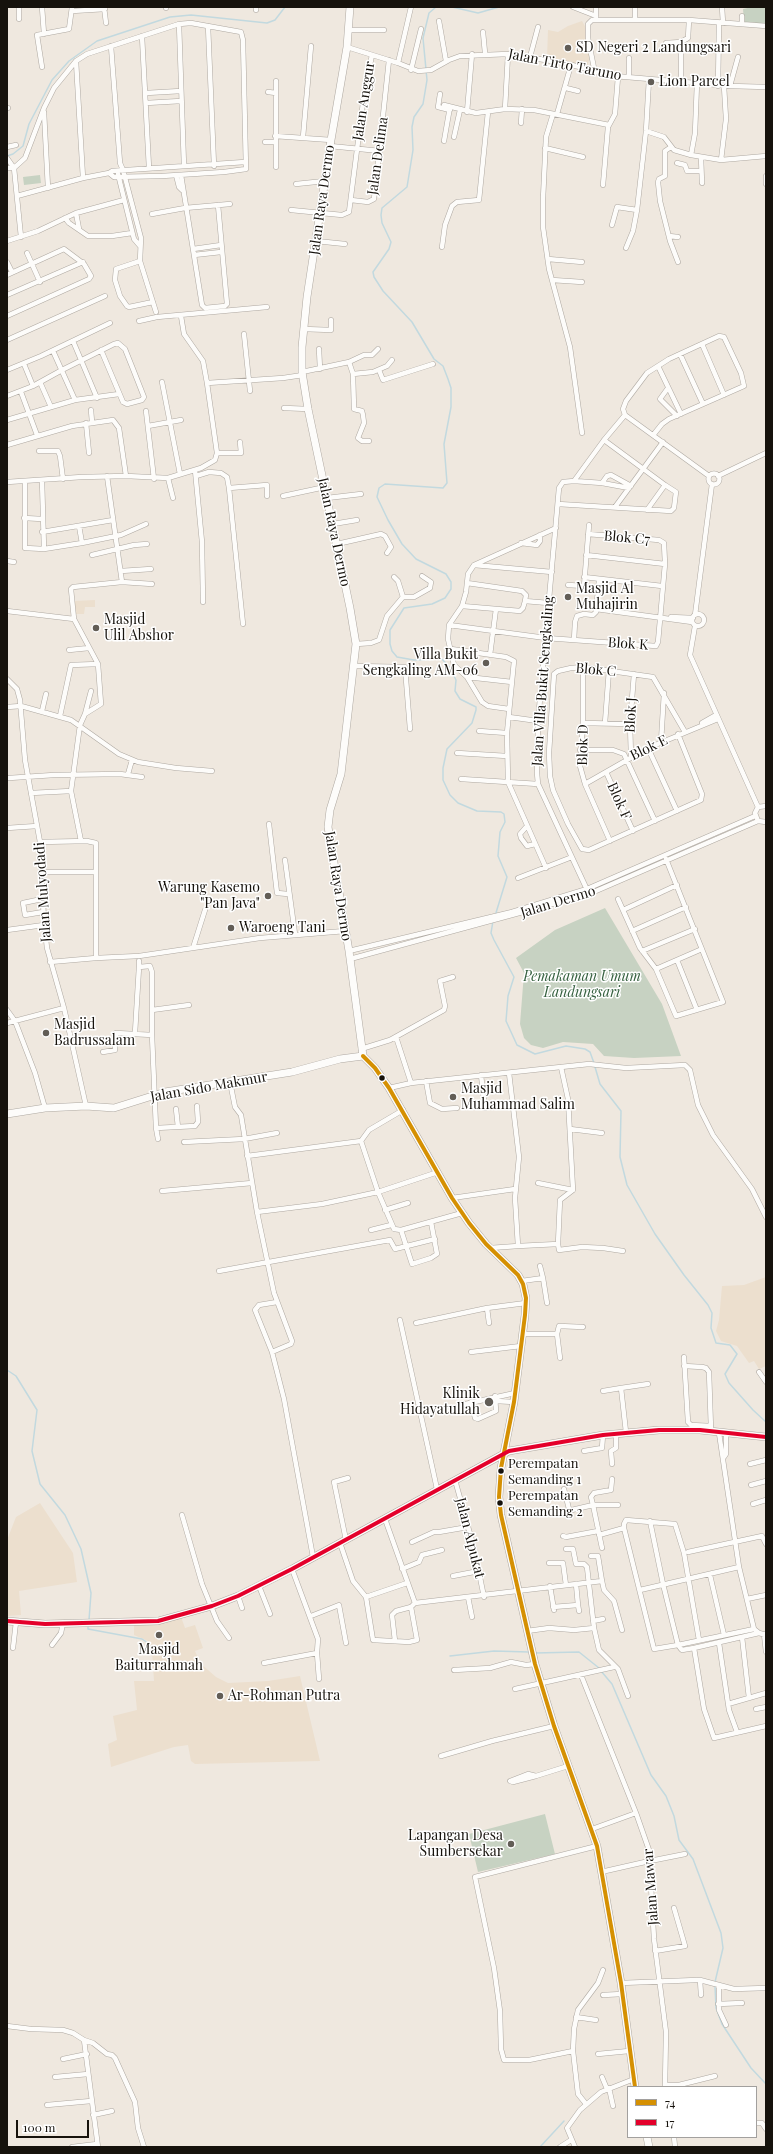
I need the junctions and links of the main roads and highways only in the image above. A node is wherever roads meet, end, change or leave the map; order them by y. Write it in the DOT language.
graph roads {
  1 [pos="350,7"];
  2 [pos="362,1052"];
  3 [pos="7,1114"];
  4 [pos="766,1437"];
  5 [pos="503,1453"];
  6 [pos="7,1621"];
  7 [pos="634,2083"];
  1 -- 2 [label="main road, Jalan Raya Dermo"];
  2 -- 3 [label="main road, Jalan Sido Makmur"];
  2 -- 5 [label="main road"];
  4 -- 5 [label="main road"];
  5 -- 6 [label="main road"];
  5 -- 7 [label="main road"];
}
